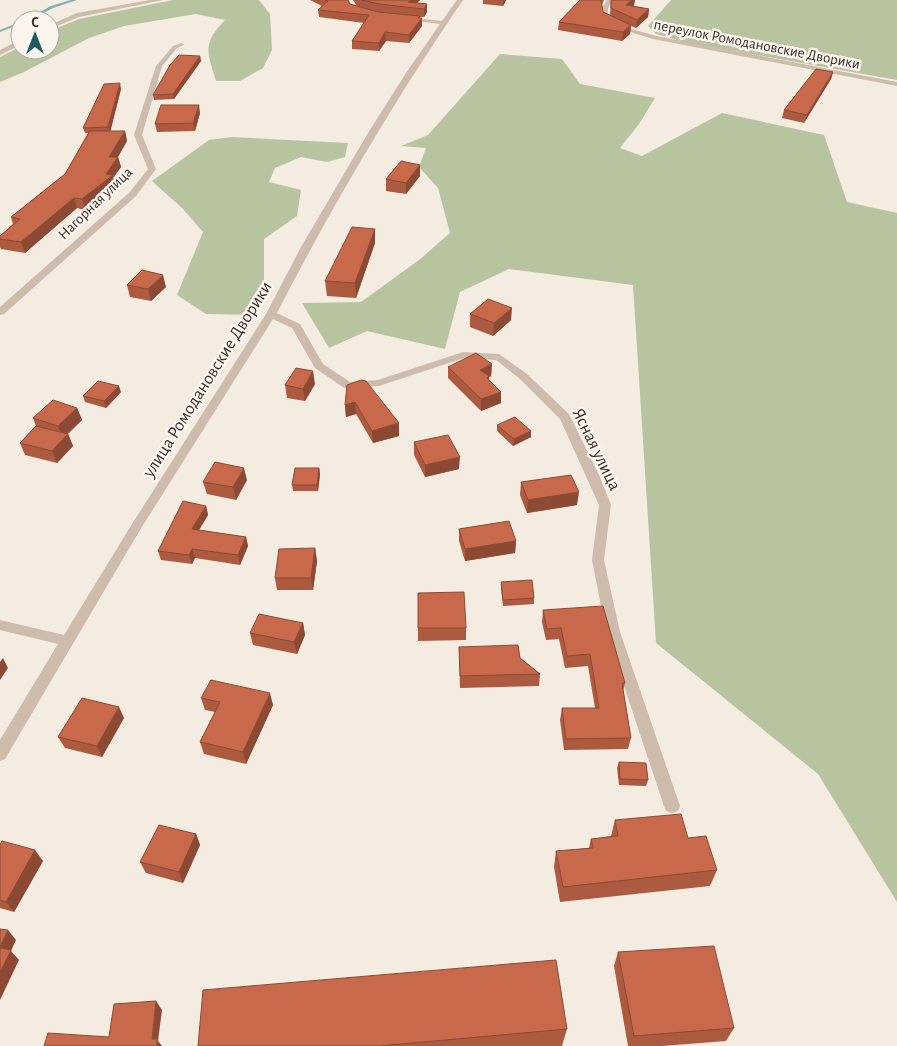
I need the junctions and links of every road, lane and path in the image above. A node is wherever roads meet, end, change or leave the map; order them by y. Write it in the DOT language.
graph roads {
  1 [pos="160,0"];
  2 [pos="460,0"];
  3 [pos="610,0"];
  4 [pos="398,18"];
  5 [pos="60,22"];
  6 [pos="444,23"];
  7 [pos="181,45"];
  8 [pos="897,84"];
  9 [pos="0,312"];
  10 [pos="271,314"];
  11 [pos="0,625"];
  12 [pos="68,640"];
  13 [pos="0,754"];
  14 [pos="672,806"];
  1 -- 5 [label="street"];
  2 -- 6 [label="street, улица Ромодановские Дворики"];
  3 -- 8 [label="street, переулок Ромодановские Дворики"];
  4 -- 6 [label="street"];
  6 -- 10 [label="street, улица Ромодановские Дворики"];
  7 -- 9 [label="street, Нагорная улица"];
  10 -- 12 [label="street, улица Ромодановские Дворики"];
  10 -- 14 [label="street, Ясная улица"];
  11 -- 12 [label="street"];
  12 -- 13 [label="street, улица Ромодановские Дворики"];
}
